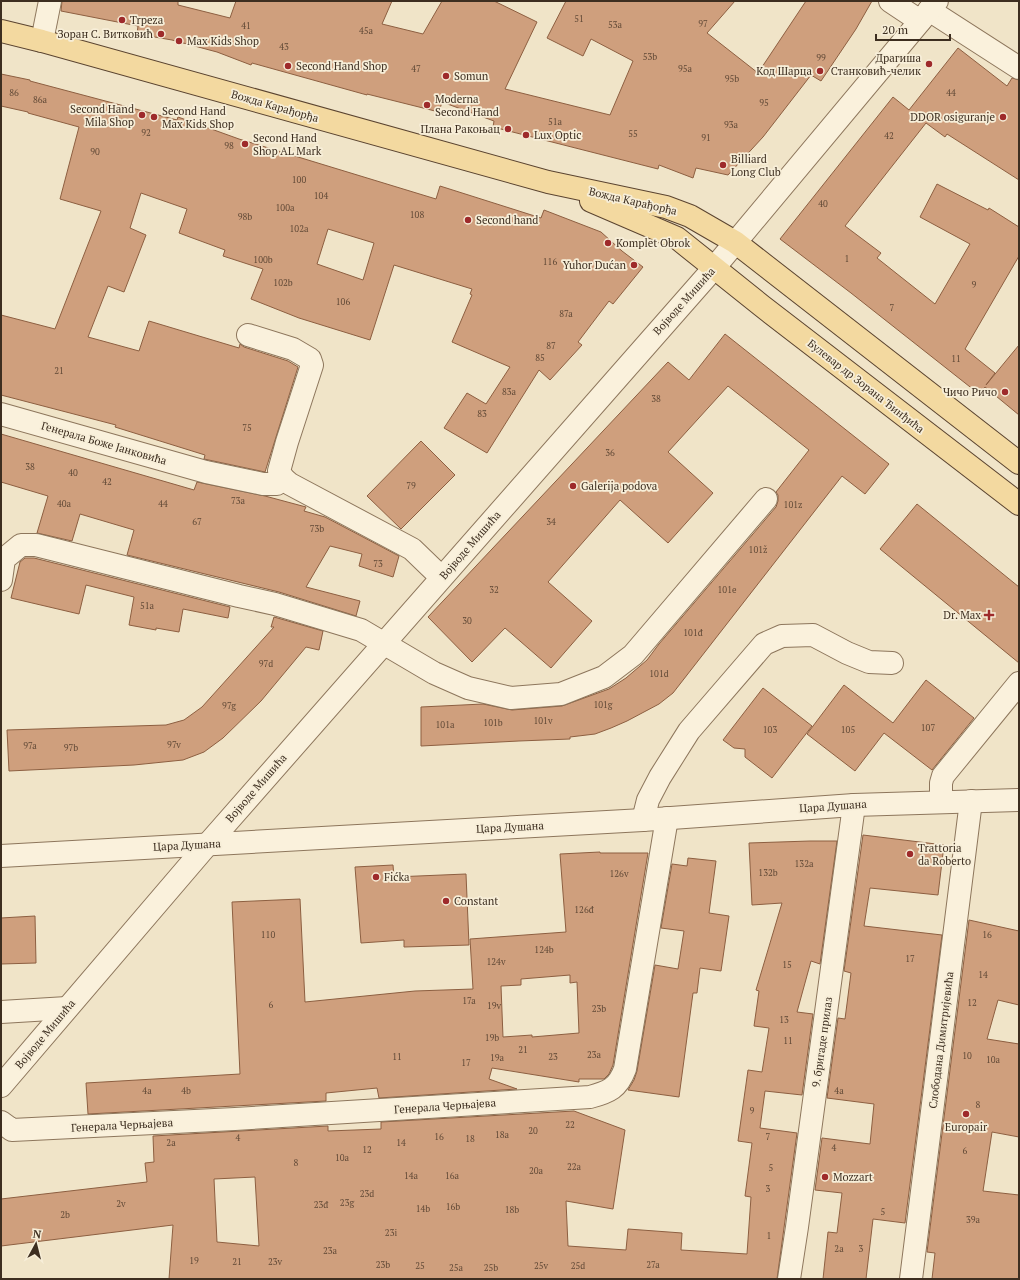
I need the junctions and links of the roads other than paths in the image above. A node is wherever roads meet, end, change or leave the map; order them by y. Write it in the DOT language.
graph roads {
  1 [pos="50,1"];
  2 [pos="890,1"];
  3 [pos="928,11"];
  4 [pos="1,31"];
  5 [pos="42,41"];
  6 [pos="1019,68"];
  7 [pos="548,182"];
  8 [pos="735,242"];
  9 [pos="714,268"];
  10 [pos="248,336"];
  11 [pos="1,414"];
  12 [pos="1019,463"];
  13 [pos="283,478"];
  14 [pos="766,499"];
  15 [pos="1019,504"];
  16 [pos="441,577"];
  17 [pos="1,580"];
  18 [pos="384,644"];
  19 [pos="892,663"];
  20 [pos="1019,683"];
  21 [pos="1019,800"];
  22 [pos="941,801"];
  23 [pos="970,801"];
  24 [pos="854,805"];
  25 [pos="667,818"];
  26 [pos="643,820"];
  27 [pos="207,845"];
  28 [pos="1,856"];
  29 [pos="67,1008"];
  30 [pos="1,1012"];
  31 [pos="1,1086"];
  32 [pos="1,1122"];
  33 [pos="789,1279"];
  34 [pos="911,1279"];
  1 -- 5 [label="street"];
  2 -- 3 [label="street"];
  3 -- 6 [label="street"];
  3 -- 8 [label="street, Војводе Мишића"];
  4 -- 5 [label="main road, Вожда Карађорђа"];
  5 -- 7 [label="main road, Вожда Карађорђа"];
  7 -- 8 [label="main road, Вожда Карађорђа"];
  7 -- 9 [label="main road, Вожда Карађорђа"];
  8 -- 9 [label="street, Војводе Мишића"];
  8 -- 12 [label="main road"];
  9 -- 15 [label="main road, Булевар др Зорана Ђинђића"];
  9 -- 16 [label="street, Војводе Мишића"];
  10 -- 13 [label="street"];
  11 -- 13 [label="street, Генерала Боже Јанковића"];
  13 -- 16 [label="street"];
  14 -- 18 [label="street"];
  16 -- 18 [label="street, Војводе Мишића"];
  17 -- 18 [label="street"];
  18 -- 27 [label="street, Војводе Мишића"];
  19 -- 26 [label="street"];
  20 -- 22 [label="street"];
  21 -- 23 [label="street, Цара Душана"];
  22 -- 23 [label="street, Цара Душана"];
  22 -- 24 [label="street, Цара Душана"];
  23 -- 34 [label="street, Слободана Димитријевића"];
  24 -- 25 [label="street, Цара Душана"];
  24 -- 33 [label="street, 9. бригаде прилаз"];
  25 -- 26 [label="street, Цара Душана"];
  25 -- 32 [label="street, Генерала Черњајева"];
  26 -- 27 [label="street, Цара Душана"];
  27 -- 28 [label="street, Цара Душана"];
  27 -- 29 [label="street, Војводе Мишића"];
  29 -- 30 [label="street"];
  29 -- 31 [label="street, Војводе Мишића"];
}
